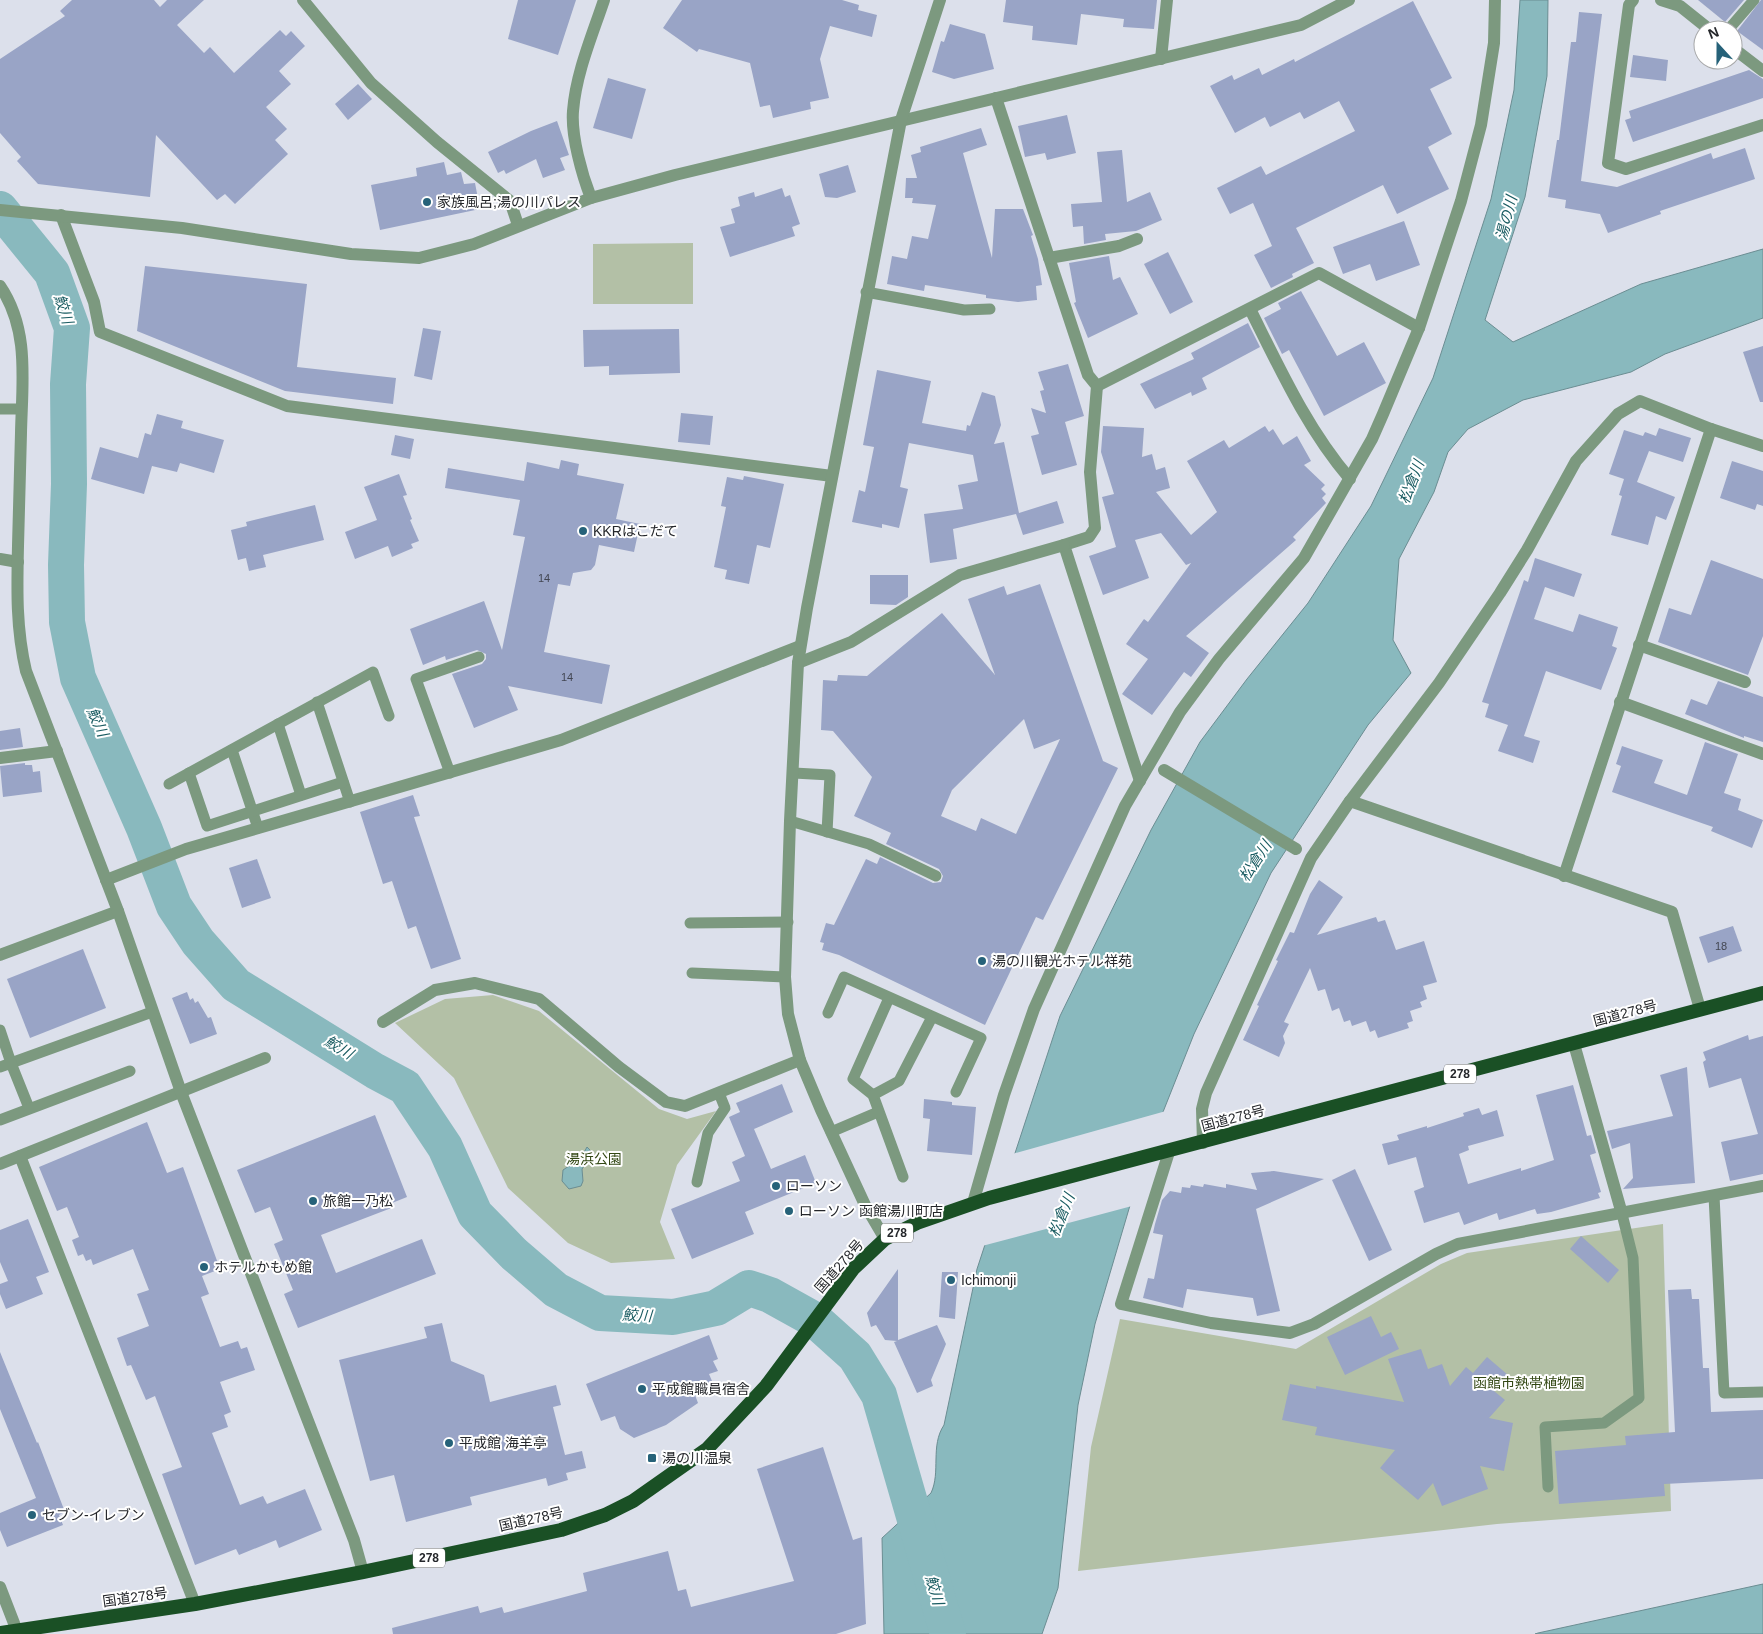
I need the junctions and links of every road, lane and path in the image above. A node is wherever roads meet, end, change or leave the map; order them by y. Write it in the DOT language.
graph roads {
  1 [pos="303,0"];
  2 [pos="604,0"];
  3 [pos="940,0"];
  4 [pos="1167,0"];
  5 [pos="1349,0"];
  6 [pos="1495,0"];
  7 [pos="1633,0"];
  8 [pos="1661,0"];
  9 [pos="1754,0"];
  10 [pos="1698,20"];
  11 [pos="1737,20"];
  12 [pos="1743,56"];
  13 [pos="1161,59"];
  14 [pos="1763,71"];
  15 [pos="996,98"];
  16 [pos="901,120"];
  17 [pos="1763,125"];
  18 [pos="591,198"];
  19 [pos="0,210"];
  20 [pos="61,216"];
  21 [pos="518,225"];
  22 [pos="1137,239"];
  23 [pos="1049,258"];
  24 [pos="0,286"];
  25 [pos="866,292"];
  26 [pos="990,309"];
  27 [pos="1250,309"];
  28 [pos="1419,328"];
  29 [pos="1097,386"];
  30 [pos="21,408"];
  31 [pos="0,409"];
  32 [pos="1711,429"];
  33 [pos="1763,446"];
  34 [pos="832,476"];
  35 [pos="1350,479"];
  36 [pos="1064,545"];
  37 [pos="0,559"];
  38 [pos="18,562"];
  39 [pos="1639,645"];
  40 [pos="800,646"];
  41 [pos="479,657"];
  42 [pos="798,663"];
  43 [pos="1745,682"];
  44 [pos="317,702"];
  45 [pos="1620,702"];
  46 [pos="389,716"];
  47 [pos="278,724"];
  48 [pos="232,750"];
  49 [pos="58,751"];
  50 [pos="1763,754"];
  51 [pos="0,758"];
  52 [pos="450,772"];
  53 [pos="189,773"];
  54 [pos="1167,773"];
  55 [pos="794,774"];
  56 [pos="1140,781"];
  57 [pos="343,782"];
  58 [pos="170,784"];
  59 [pos="301,795"];
  60 [pos="1350,801"];
  61 [pos="350,802"];
  62 [pos="252,812"];
  63 [pos="790,821"];
  64 [pos="258,828"];
  65 [pos="827,832"];
  66 [pos="1294,848"];
  67 [pos="936,876"];
  68 [pos="1564,876"];
  69 [pos="106,880"];
  70 [pos="118,911"];
  71 [pos="788,922"];
  72 [pos="690,923"];
  73 [pos="0,955"];
  74 [pos="692,973"];
  75 [pos="785,977"];
  76 [pos="1763,993"];
  77 [pos="889,998"];
  78 [pos="1700,1009"];
  79 [pos="152,1012"];
  80 [pos="828,1014"];
  81 [pos="932,1017"];
  82 [pos="383,1022"];
  83 [pos="0,1030"];
  84 [pos="1574,1044"];
  85 [pos="265,1058"];
  86 [pos="800,1060"];
  87 [pos="11,1063"];
  88 [pos="0,1067"];
  89 [pos="130,1071"];
  90 [pos="181,1092"];
  91 [pos="956,1092"];
  92 [pos="719,1093"];
  93 [pos="873,1095"];
  94 [pos="29,1108"];
  95 [pos="878,1112"];
  96 [pos="0,1120"];
  97 [pos="832,1132"];
  98 [pos="1203,1143"];
  99 [pos="1163,1153"];
  100 [pos="20,1156"];
  101 [pos="0,1164"];
  102 [pos="903,1177"];
  103 [pos="697,1182"];
  104 [pos="1763,1186"];
  105 [pos="1714,1196"];
  106 [pos="973,1204"];
  107 [pos="1622,1214"];
  108 [pos="885,1239"];
  109 [pos="1763,1392"];
  110 [pos="1548,1487"];
  111 [pos="363,1572"];
  112 [pos="0,1587"];
  113 [pos="195,1604"];
  114 [pos="17,1631"];
  115 [pos="0,1633"];
  1 -- 21 [label="street"];
  2 -- 18 [label="street"];
  3 -- 16 [label="street"];
  4 -- 13 [label="street"];
  5 -- 13 [label="street"];
  6 -- 28 [label="street"];
  7 -- 17 [label="street"];
  8 -- 10 [label="street"];
  9 -- 11 [label="lane"];
  12 -- 14 [label="street"];
  13 -- 15 [label="street"];
  15 -- 16 [label="street"];
  15 -- 23 [label="street"];
  16 -- 18 [label="street"];
  16 -- 25 [label="street"];
  18 -- 21 [label="street"];
  19 -- 20 [label="street"];
  20 -- 21 [label="street"];
  20 -- 34 [label="street"];
  22 -- 23 [label="street"];
  23 -- 29 [label="street"];
  24 -- 30 [label="street"];
  25 -- 26 [label="lane"];
  25 -- 34 [label="street"];
  27 -- 28 [label="street"];
  27 -- 29 [label="street"];
  27 -- 35 [label="street"];
  28 -- 35 [label="street"];
  29 -- 36 [label="street"];
  30 -- 31 [label="lane"];
  30 -- 38 [label="street"];
  32 -- 33 [label="street"];
  32 -- 39 [label="street"];
  32 -- 60 [label="street"];
  34 -- 40 [label="street"];
  35 -- 56 [label="street"];
  36 -- 42 [label="street"];
  36 -- 56 [label="street"];
  37 -- 38 [label="street"];
  38 -- 49 [label="street"];
  39 -- 43 [label="street"];
  39 -- 45 [label="street"];
  40 -- 42 [label="street"];
  40 -- 52 [label="street"];
  41 -- 52 [label="lane"];
  42 -- 55 [label="street"];
  44 -- 46 [label="lane"];
  44 -- 47 [label="lane"];
  44 -- 57 [label="lane"];
  45 -- 50 [label="street"];
  45 -- 68 [label="street"];
  47 -- 48 [label="lane"];
  47 -- 59 [label="lane"];
  48 -- 53 [label="lane"];
  48 -- 62 [label="lane"];
  49 -- 51 [label="street"];
  49 -- 69 [label="street"];
  52 -- 61 [label="street"];
  53 -- 58 [label="lane"];
  53 -- 62 [label="lane"];
  54 -- 66 [label="street"];
  55 -- 63 [label="street"];
  55 -- 65 [label="lane"];
  56 -- 106 [label="street"];
  57 -- 59 [label="lane"];
  57 -- 61 [label="lane"];
  59 -- 62 [label="lane"];
  60 -- 68 [label="street"];
  60 -- 98 [label="street"];
  61 -- 64 [label="street"];
  62 -- 64 [label="lane"];
  63 -- 65 [label="lane"];
  63 -- 71 [label="street"];
  64 -- 69 [label="street"];
  65 -- 67 [label="lane"];
  68 -- 78 [label="street"];
  69 -- 70 [label="street"];
  70 -- 73 [label="street"];
  70 -- 79 [label="street"];
  71 -- 72 [label="lane"];
  71 -- 75 [label="street"];
  74 -- 75 [label="lane"];
  75 -- 86 [label="street"];
  76 -- 78 [label="highway, 国道278号 / 278"];
  77 -- 80 [label="lane"];
  77 -- 81 [label="lane"];
  77 -- 93 [label="lane"];
  78 -- 84 [label="highway, 国道278号 / 278"];
  79 -- 87 [label="lane"];
  79 -- 90 [label="street"];
  81 -- 91 [label="lane"];
  81 -- 93 [label="lane"];
  82 -- 92 [label="street"];
  83 -- 87 [label="lane"];
  84 -- 98 [label="highway, 国道278号 / 278"];
  84 -- 107 [label="street"];
  85 -- 90 [label="street"];
  86 -- 92 [label="street"];
  86 -- 97 [label="street"];
  87 -- 88 [label="lane"];
  87 -- 94 [label="lane"];
  89 -- 94 [label="lane"];
  90 -- 100 [label="street"];
  90 -- 111 [label="street"];
  92 -- 103 [label="lane"];
  93 -- 95 [label="lane"];
  94 -- 96 [label="lane"];
  95 -- 97 [label="lane"];
  95 -- 102 [label="lane"];
  97 -- 108 [label="street"];
  98 -- 99 [label="highway, 国道278号 / 278"];
  99 -- 106 [label="highway, 国道278号 / 278"];
  99 -- 107 [label="street"];
  100 -- 101 [label="street"];
  100 -- 113 [label="street"];
  104 -- 105 [label="street"];
  105 -- 107 [label="street"];
  105 -- 109 [label="lane"];
  106 -- 108 [label="highway, 国道278号 / 278"];
  107 -- 110 [label="lane"];
  108 -- 111 [label="highway, 国道278号 / 278"];
  111 -- 113 [label="highway, 国道278号 / 278"];
  112 -- 114 [label="street"];
  113 -- 114 [label="highway, 国道278号 / 278"];
  114 -- 115 [label="highway, 国道278号 / 278"];
}
